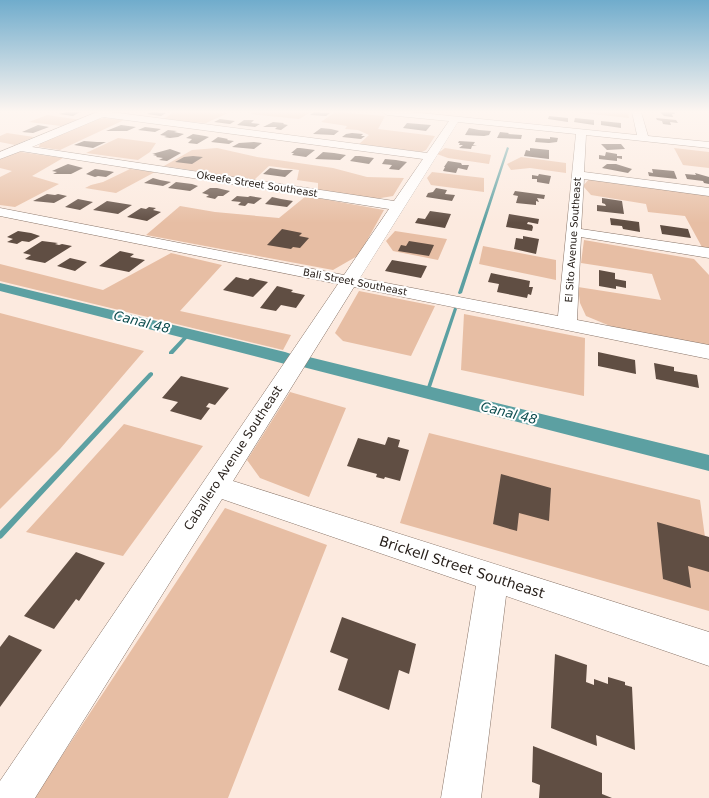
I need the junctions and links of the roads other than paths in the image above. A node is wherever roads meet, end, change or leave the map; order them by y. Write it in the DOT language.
graph roads {
  1 [pos="17,149"];
  2 [pos="28,149"];
  3 [pos="379,149"];
  4 [pos="435,149"];
  5 [pos="579,149"];
  6 [pos="0,156"];
  7 [pos="431,156"];
  8 [pos="577,175"];
  9 [pos="709,192"];
  10 [pos="399,206"];
  11 [pos="0,212"];
  12 [pos="574,232"];
  13 [pos="709,253"];
  14 [pos="350,281"];
  15 [pos="567,324"];
  16 [pos="709,352"];
  17 [pos="215,486"];
  18 [pos="493,577"];
  19 [pos="709,648"];
  20 [pos="12,798"];
  21 [pos="461,798"];
  1 -- 6 [label="street"];
  2 -- 10 [label="street, Okeefe Street Southeast"];
  3 -- 7 [label="street"];
  4 -- 7 [label="street, Caballero Avenue Southeast"];
  5 -- 8 [label="street, El Sito Avenue Southeast"];
  7 -- 10 [label="street, Caballero Avenue Southeast"];
  8 -- 9 [label="street"];
  8 -- 12 [label="street, El Sito Avenue Southeast"];
  10 -- 14 [label="street, Caballero Avenue Southeast"];
  11 -- 14 [label="street, Bali Street Southeast"];
  12 -- 13 [label="street"];
  12 -- 15 [label="street, El Sito Avenue Southeast"];
  14 -- 15 [label="street, Bali Street Southeast"];
  14 -- 17 [label="street, Caballero Avenue Southeast"];
  15 -- 16 [label="street, Bali Street Southeast"];
  17 -- 18 [label="street, Brickell Street Southeast"];
  17 -- 20 [label="street, Caballero Avenue Southeast"];
  18 -- 19 [label="street, Brickell Street Southeast"];
  18 -- 21 [label="street"];
}
